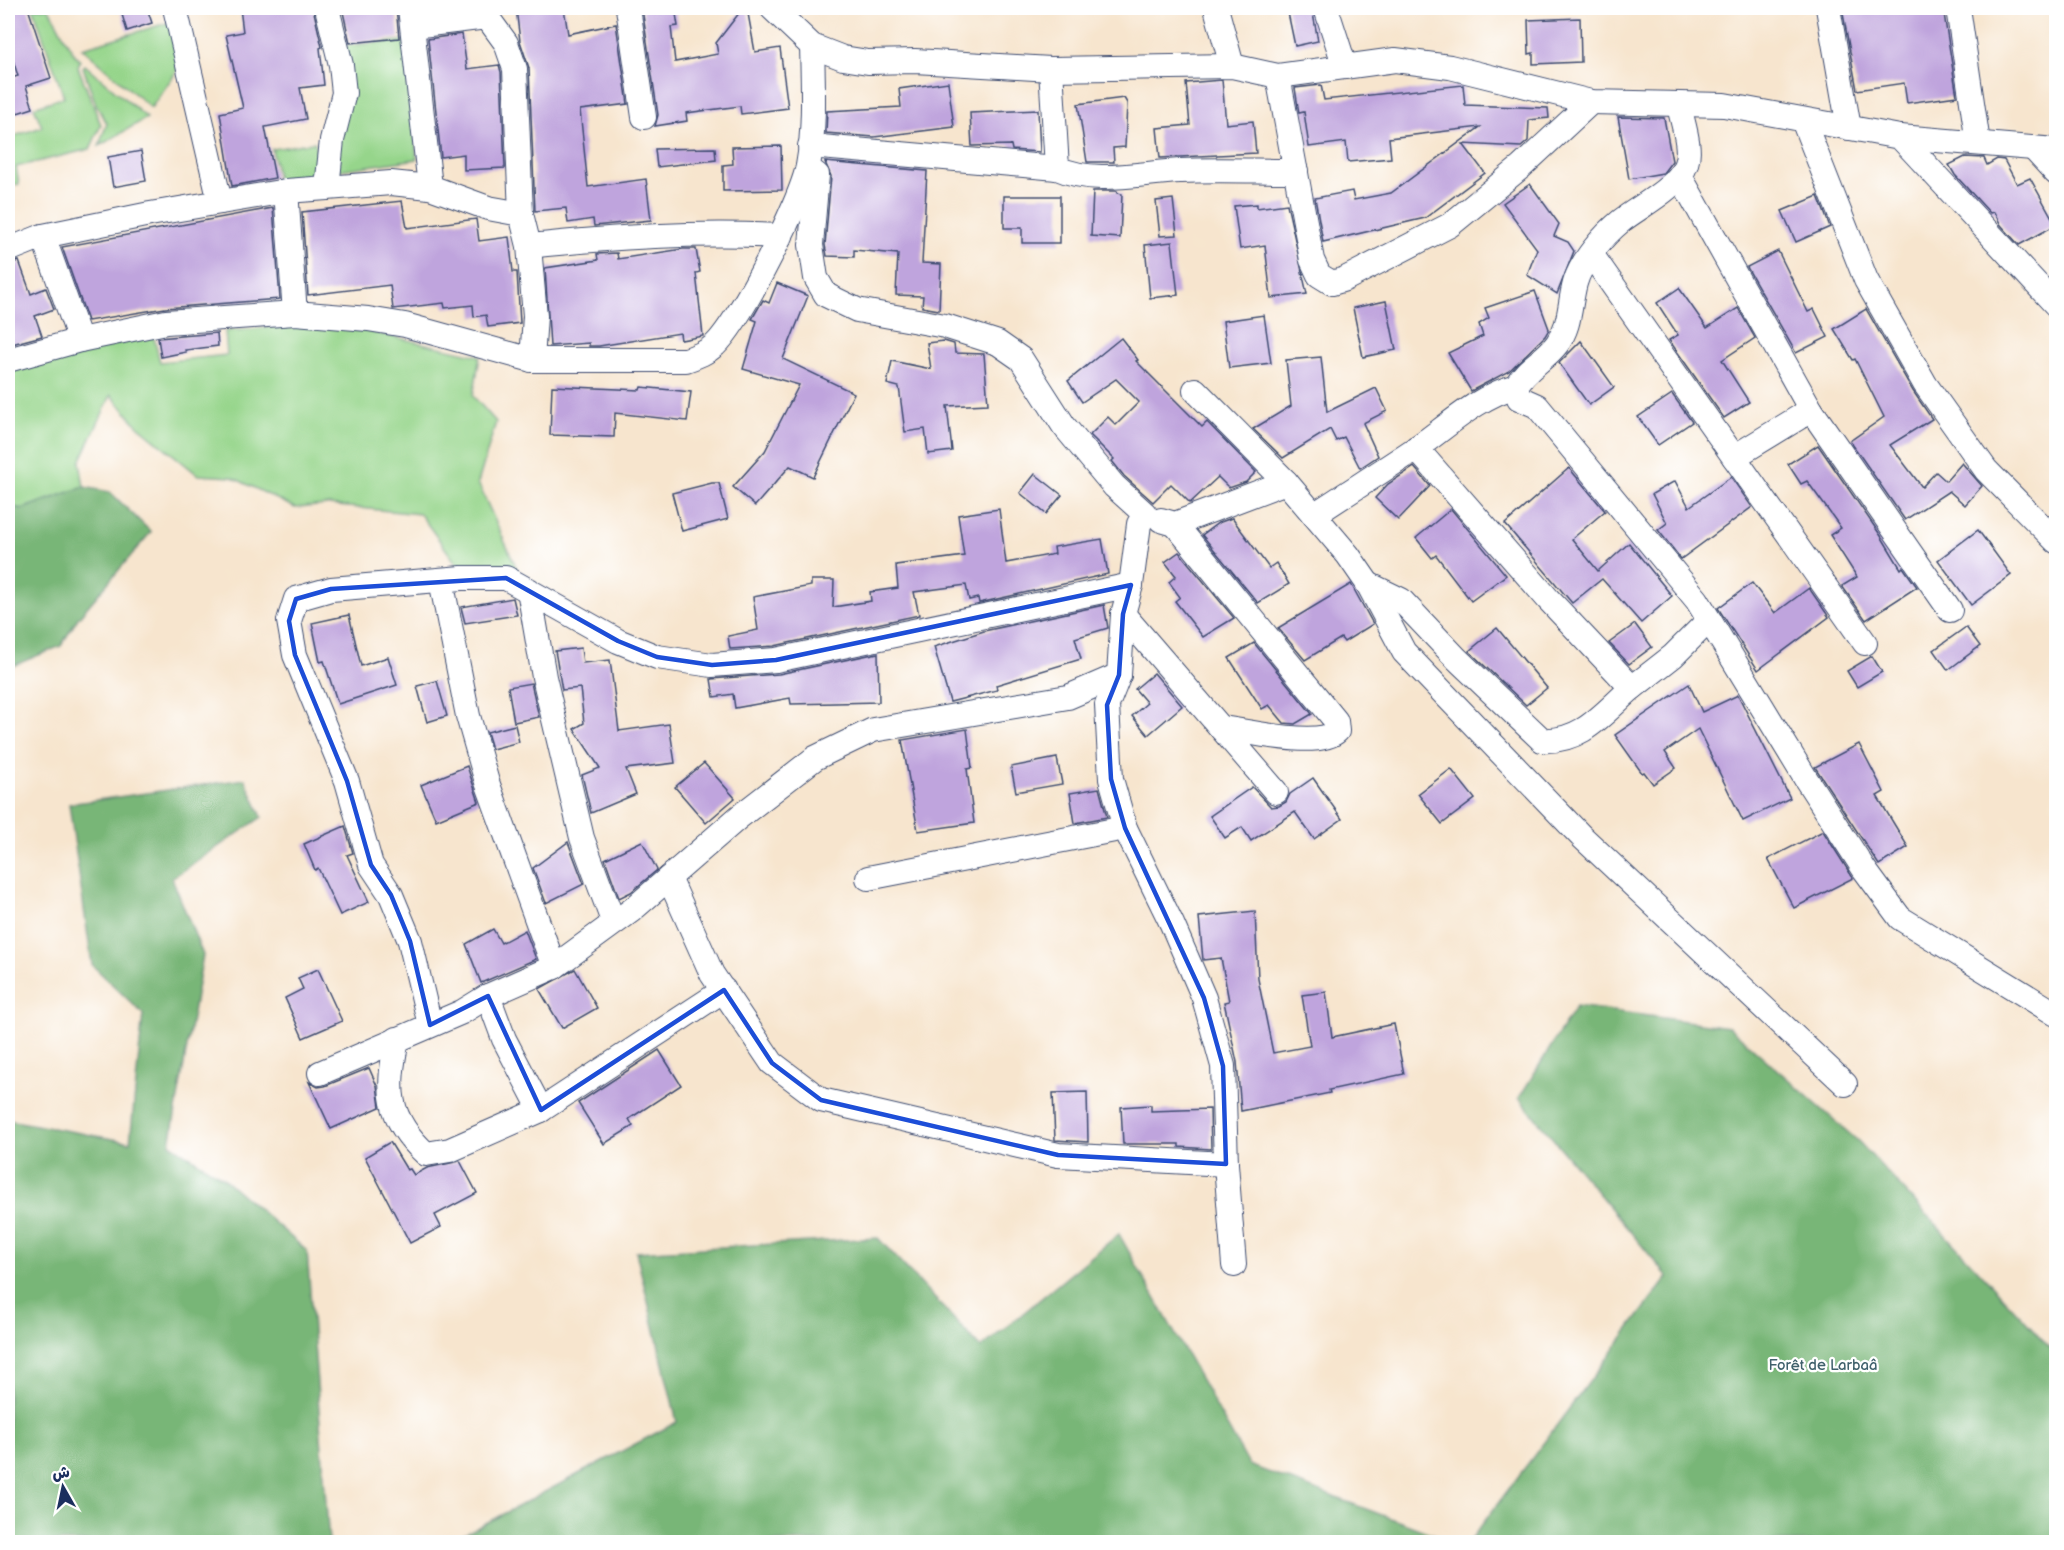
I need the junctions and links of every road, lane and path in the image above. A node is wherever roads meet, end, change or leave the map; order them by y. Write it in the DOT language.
graph roads {
  1 [pos="175,8"];
  2 [pos="327,8"];
  3 [pos="628,8"];
  4 [pos="772,8"];
  5 [pos="1216,8"];
  6 [pos="1326,8"];
  7 [pos="1828,8"];
  8 [pos="1958,8"];
  9 [pos="412,17"];
  10 [pos="812,46"];
  11 [pos="1232,66"];
  12 [pos="1345,67"];
  13 [pos="1051,69"];
  14 [pos="1278,76"];
  15 [pos="1591,102"];
  16 [pos="1679,105"];
  17 [pos="644,117"];
  18 [pos="1803,120"];
  19 [pos="1848,128"];
  20 [pos="1900,137"];
  21 [pos="1978,143"];
  22 [pos="2045,149"];
  23 [pos="809,157"];
  24 [pos="1057,168"];
  25 [pos="1296,171"];
  26 [pos="2056,173"];
  27 [pos="1680,176"];
  28 [pos="430,187"];
  29 [pos="327,188"];
  30 [pos="286,191"];
  31 [pos="220,202"];
  32 [pos="521,214"];
  33 [pos="43,236"];
  34 [pos="781,236"];
  35 [pos="529,246"];
  36 [pos="8,250"];
  37 [pos="1591,254"];
  38 [pos="2056,305"];
  39 [pos="294,313"];
  40 [pos="80,340"];
  41 [pos="8,360"];
  42 [pos="532,360"];
  43 [pos="1516,386"];
  44 [pos="1196,390"];
  45 [pos="1811,410"];
  46 [pos="1416,448"];
  47 [pos="1734,457"];
  48 [pos="1286,482"];
  49 [pos="1145,514"];
  50 [pos="1314,515"];
  51 [pos="1174,524"];
  52 [pos="2056,541"];
  53 [pos="441,580"];
  54 [pos="1368,584"];
  55 [pos="1131,585"];
  56 [pos="529,590"];
  57 [pos="1950,610"];
  58 [pos="1123,615"];
  59 [pos="1709,620"];
  60 [pos="1865,643"];
  61 [pos="1119,675"];
  62 [pos="1632,688"];
  63 [pos="1221,728"];
  64 [pos="1276,792"];
  65 [pos="1125,828"];
  66 [pos="669,878"];
  67 [pos="868,878"];
  68 [pos="613,921"];
  69 [pos="554,967"];
  70 [pos="724,990"];
  71 [pos="488,996"];
  72 [pos="2056,1014"];
  73 [pos="430,1025"];
  74 [pos="397,1039"];
  75 [pos="320,1073"];
  76 [pos="1845,1084"];
  77 [pos="542,1110"];
  78 [pos="1226,1164"];
  79 [pos="1234,1265"];
  1 -- 31 [label="street"];
  2 -- 29 [label="street"];
  3 -- 17 [label="street"];
  4 -- 10 [label="street"];
  5 -- 11 [label="street"];
  6 -- 12 [label="street"];
  7 -- 19 [label="street"];
  8 -- 21 [label="street"];
  9 -- 28 [label="street"];
  9 -- 32 [label="street"];
  10 -- 13 [label="street"];
  10 -- 23 [label="street"];
  11 -- 13 [label="street"];
  11 -- 14 [label="street"];
  12 -- 14 [label="street"];
  12 -- 15 [label="street"];
  13 -- 24 [label="street"];
  14 -- 25 [label="street"];
  15 -- 16 [label="street"];
  15 -- 25 [label="street"];
  16 -- 18 [label="street"];
  16 -- 27 [label="street"];
  18 -- 19 [label="street"];
  18 -- 52 [label="street"];
  19 -- 20 [label="street"];
  20 -- 21 [label="street"];
  20 -- 38 [label="street"];
  21 -- 22 [label="street"];
  22 -- 26 [label="street"];
  23 -- 24 [label="street"];
  23 -- 34 [label="street"];
  23 -- 49 [label="street"];
  24 -- 25 [label="street"];
  27 -- 37 [label="street"];
  27 -- 45 [label="street"];
  28 -- 29 [label="street"];
  28 -- 32 [label="street"];
  29 -- 30 [label="street"];
  30 -- 31 [label="street"];
  30 -- 39 [label="street"];
  31 -- 33 [label="street"];
  32 -- 35 [label="street"];
  33 -- 36 [label="street"];
  33 -- 40 [label="street"];
  34 -- 35 [label="street"];
  34 -- 42 [label="street"];
  35 -- 42 [label="street"];
  37 -- 43 [label="street"];
  37 -- 47 [label="street"];
  39 -- 40 [label="street"];
  39 -- 42 [label="street"];
  40 -- 41 [label="street"];
  43 -- 46 [label="street"];
  43 -- 59 [label="street"];
  44 -- 48 [label="street"];
  45 -- 47 [label="street"];
  45 -- 57 [label="street"];
  46 -- 50 [label="street"];
  46 -- 62 [label="street"];
  47 -- 60 [label="street"];
  48 -- 50 [label="street"];
  48 -- 51 [label="street"];
  49 -- 51 [label="street"];
  49 -- 55 [label="street"];
  50 -- 54 [label="street"];
  51 -- 63 [label="street"];
  53 -- 56 [label="street"];
  53 -- 69 [label="street"];
  53 -- 73 [label="street"];
  54 -- 62 [label="street"];
  54 -- 76 [label="street"];
  55 -- 56 [label="street"];
  55 -- 58 [label="street"];
  56 -- 68 [label="street"];
  58 -- 61 [label="street"];
  58 -- 63 [label="street"];
  59 -- 62 [label="street"];
  59 -- 72 [label="street"];
  61 -- 65 [label="street"];
  61 -- 66 [label="street"];
  63 -- 64 [label="street"];
  65 -- 67 [label="street"];
  65 -- 78 [label="street"];
  66 -- 68 [label="street"];
  66 -- 70 [label="street"];
  68 -- 69 [label="street"];
  69 -- 71 [label="street"];
  70 -- 77 [label="street"];
  70 -- 78 [label="street"];
  71 -- 73 [label="street"];
  71 -- 77 [label="street"];
  73 -- 74 [label="street"];
  74 -- 75 [label="street"];
  74 -- 77 [label="street"];
  78 -- 79 [label="street"];
}
